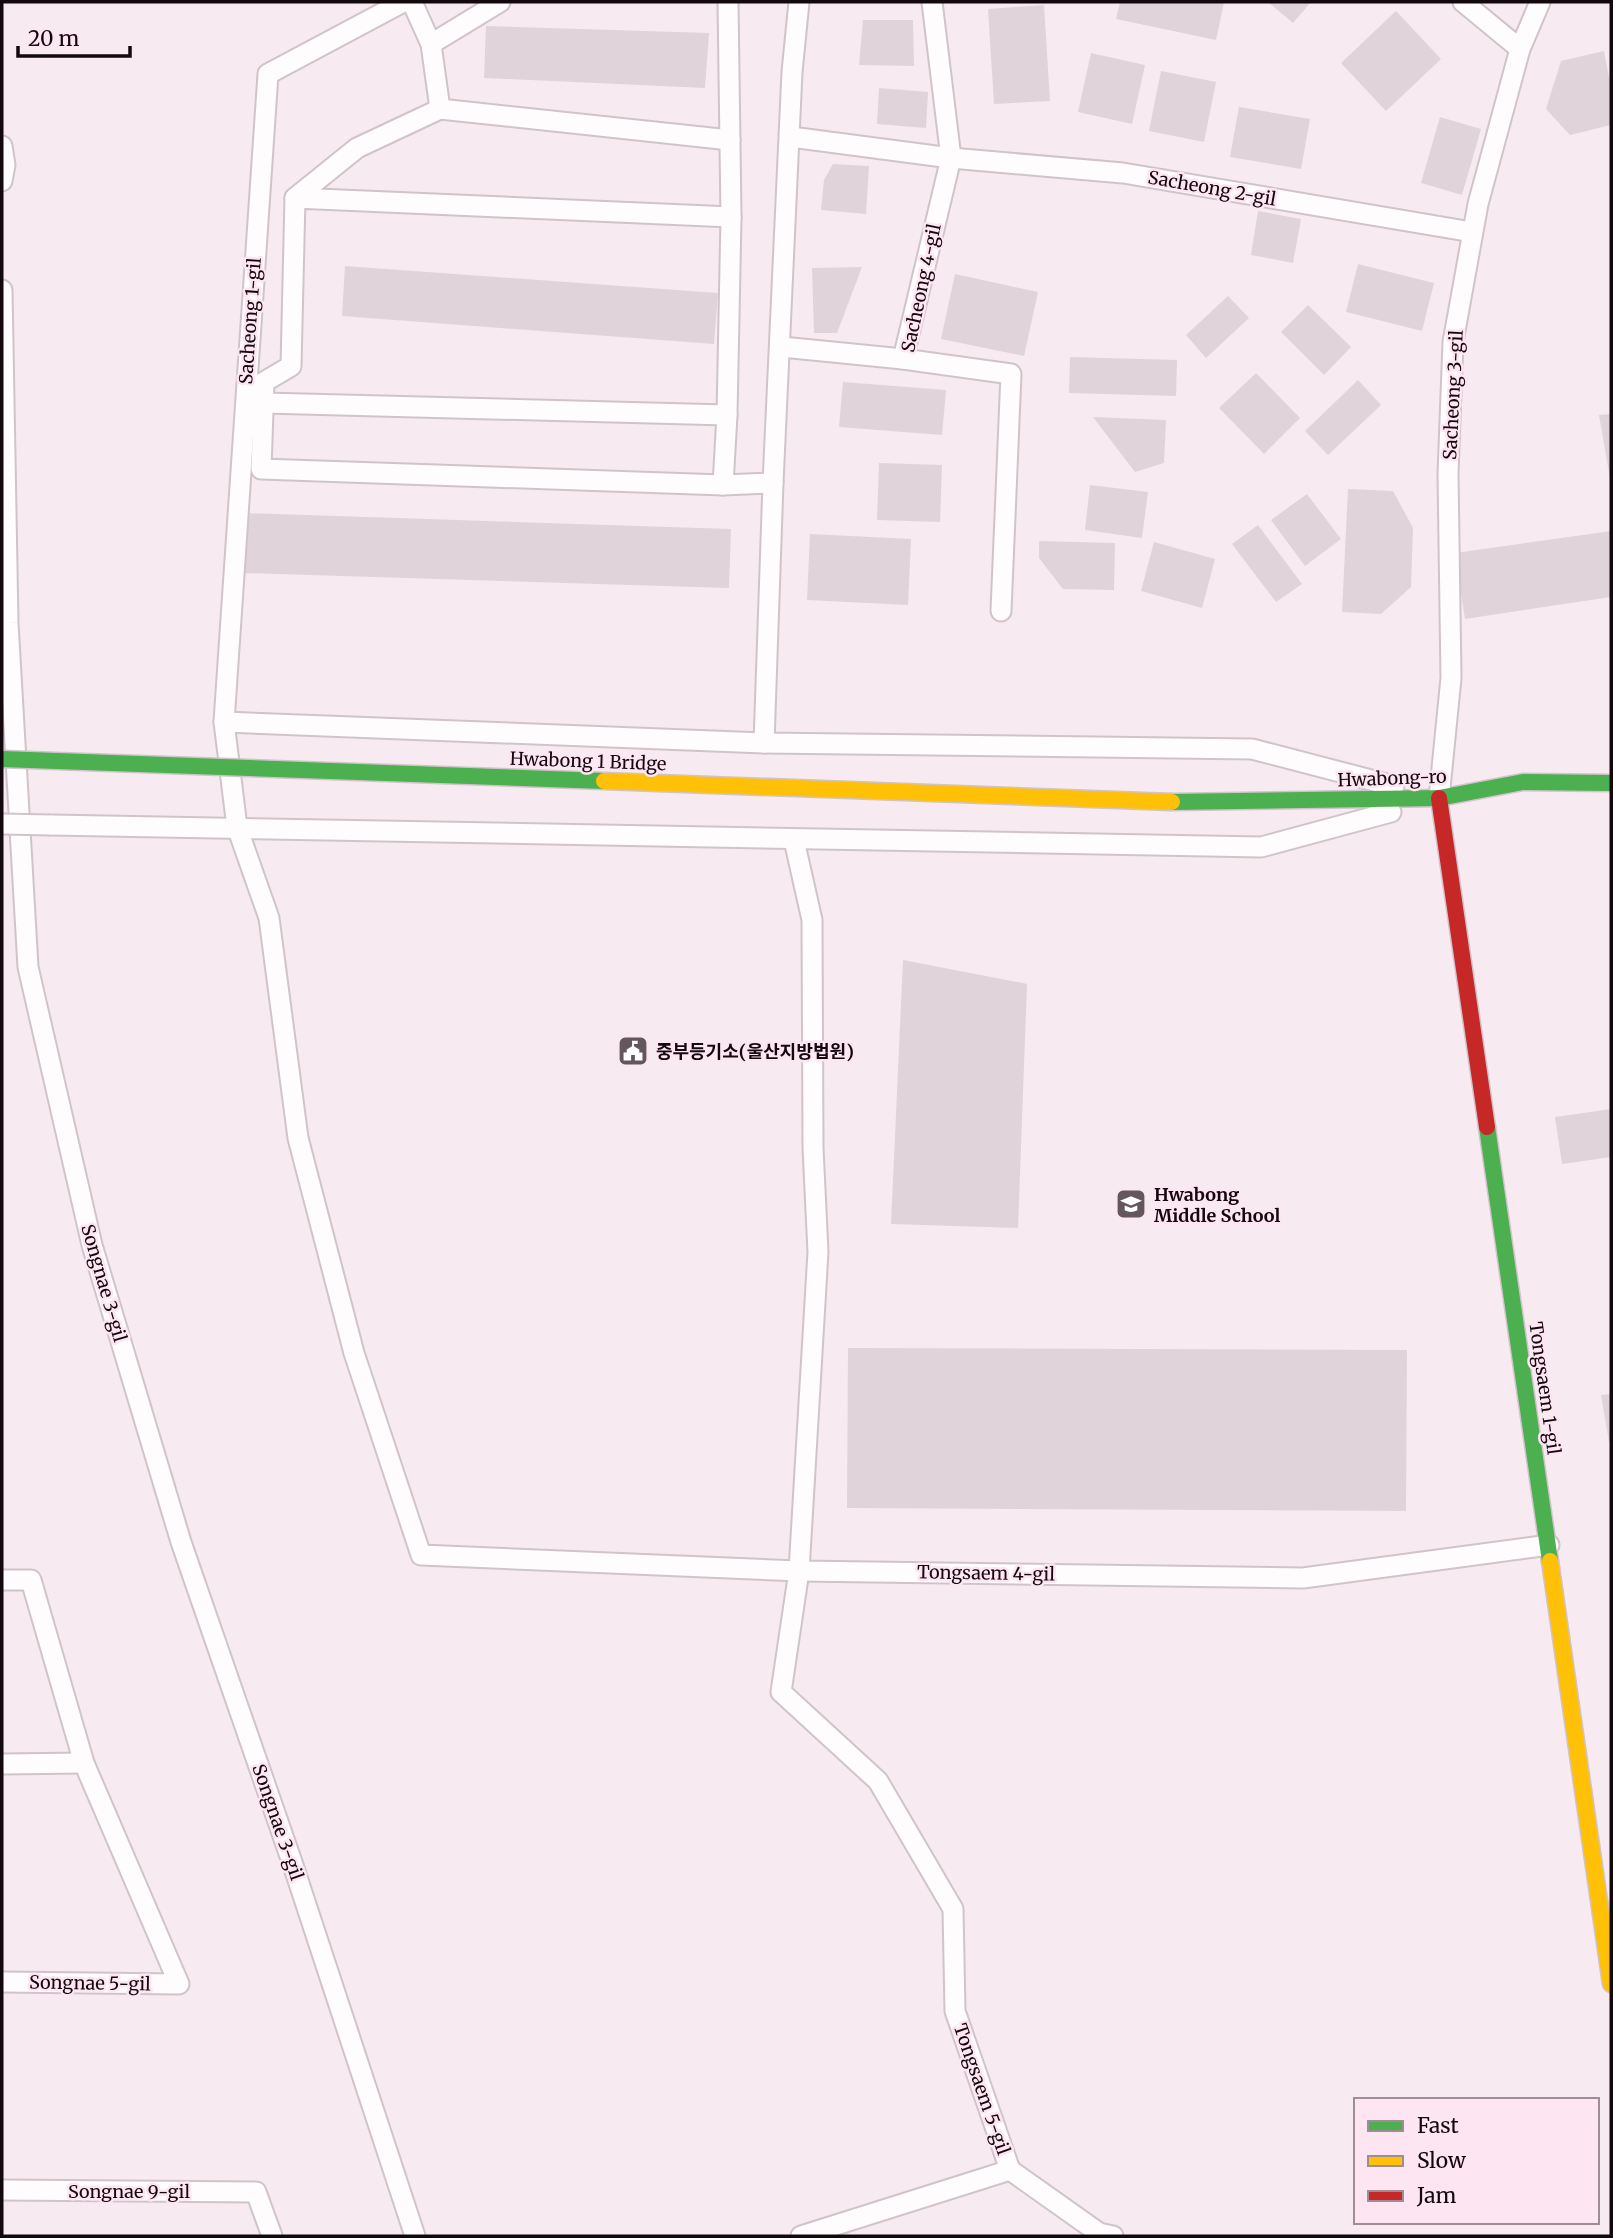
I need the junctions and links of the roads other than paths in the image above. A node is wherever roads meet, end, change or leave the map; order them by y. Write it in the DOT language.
graph roads {
  1 [pos="403,2"];
  2 [pos="412,2"];
  3 [pos="500,2"];
  4 [pos="728,2"];
  5 [pos="799,2"];
  6 [pos="932,2"];
  7 [pos="1464,2"];
  8 [pos="1540,2"];
  9 [pos="431,44"];
  10 [pos="1520,49"];
  11 [pos="440,109"];
  12 [pos="791,137"];
  13 [pos="730,140"];
  14 [pos="2,146"];
  15 [pos="951,158"];
  16 [pos="2,181"];
  17 [pos="295,198"];
  18 [pos="731,217"];
  19 [pos="1472,232"];
  20 [pos="2,290"];
  21 [pos="782,347"];
  22 [pos="903,359"];
  23 [pos="264,403"];
  24 [pos="727,415"];
  25 [pos="772,483"];
  26 [pos="723,485"];
  27 [pos="1001,611"];
  28 [pos="224,722"];
  29 [pos="764,743"];
  30 [pos="2,759"];
  31 [pos="1611,783"];
  32 [pos="1439,798"];
  33 [pos="1172,802"];
  34 [pos="2,824"];
  35 [pos="237,827"];
  36 [pos="794,840"];
  37 [pos="1549,1545"];
  38 [pos="799,1571"];
  39 [pos="2,1580"];
  40 [pos="84,1763"];
  41 [pos="2,1764"];
  42 [pos="2,1982"];
  43 [pos="1611,1984"];
  44 [pos="1010,2170"];
  45 [pos="2,2190"];
  46 [pos="1104,2235"];
  47 [pos="272,2236"];
  48 [pos="415,2236"];
  49 [pos="801,2236"];
  1 -- 28 [label="lane, Sacheong 1-gil"];
  2 -- 9 [label="lane"];
  3 -- 9 [label="lane"];
  4 -- 13 [label="lane"];
  5 -- 12 [label="lane"];
  6 -- 15 [label="lane, Sacheong 4-gil"];
  7 -- 10 [label="lane"];
  8 -- 10 [label="lane, Sacheong 3-gil"];
  9 -- 11 [label="lane"];
  10 -- 19 [label="lane, Sacheong 3-gil"];
  11 -- 13 [label="lane"];
  11 -- 17 [label="lane"];
  12 -- 15 [label="lane, Sacheong 2-gil"];
  12 -- 21 [label="lane"];
  13 -- 18 [label="lane"];
  14 -- 16 [label="lane"];
  15 -- 19 [label="lane, Sacheong 2-gil"];
  15 -- 22 [label="lane, Sacheong 4-gil"];
  17 -- 18 [label="lane"];
  17 -- 23 [label="lane"];
  18 -- 24 [label="lane"];
  19 -- 32 [label="lane, Sacheong 3-gil"];
  20 -- 48 [label="lane, Songnae 3-gil"];
  21 -- 22 [label="lane"];
  21 -- 25 [label="lane"];
  22 -- 27 [label="lane, Sacheong 4-gil"];
  23 -- 24 [label="lane"];
  23 -- 26 [label="lane"];
  24 -- 26 [label="lane"];
  25 -- 26 [label="lane"];
  25 -- 29 [label="lane"];
  28 -- 29 [label="lane"];
  28 -- 35 [label="lane"];
  29 -- 32 [label="lane"];
  30 -- 33 [label="street, Hwabong 1 Bridge, bridge"];
  31 -- 32 [label="street, Hwabong-ro"];
  32 -- 33 [label="street, Hwabong-ro"];
  32 -- 36 [label="lane"];
  32 -- 37 [label="street, Tongsaem 1-gil"];
  34 -- 35 [label="lane, bridge"];
  35 -- 36 [label="lane"];
  35 -- 38 [label="lane, Tongsaem 4-gil"];
  36 -- 38 [label="lane"];
  37 -- 38 [label="lane, Tongsaem 4-gil"];
  37 -- 43 [label="street, Tongsaem 1-gil"];
  38 -- 44 [label="lane, Tongsaem 5-gil"];
  39 -- 40 [label="lane"];
  40 -- 41 [label="lane"];
  40 -- 42 [label="lane, Songnae 5-gil"];
  44 -- 46 [label="lane"];
  44 -- 49 [label="lane"];
  45 -- 47 [label="lane, Songnae 9-gil"];
}
